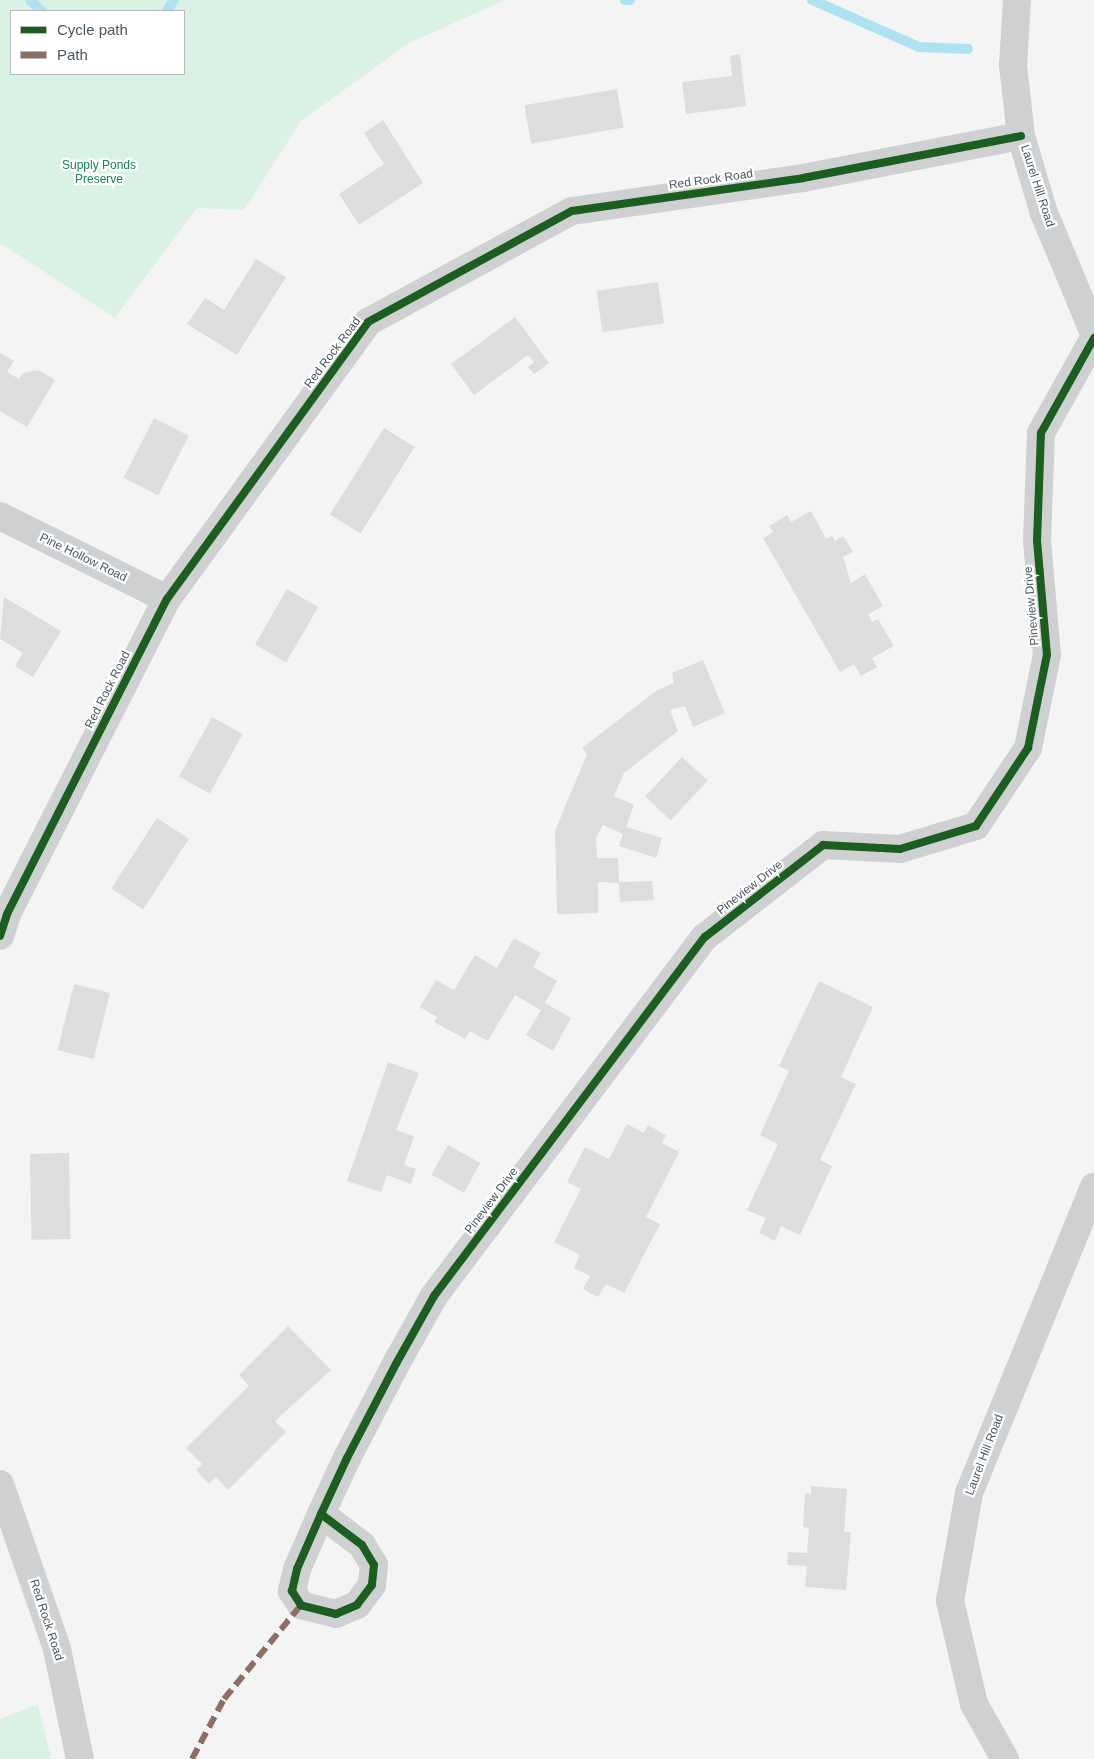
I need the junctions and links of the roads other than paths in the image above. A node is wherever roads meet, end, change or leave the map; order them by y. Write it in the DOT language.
graph roads {
  1 [pos="1017,0"];
  2 [pos="1020,136"];
  3 [pos="1094,333"];
  4 [pos="1094,338"];
  5 [pos="0,516"];
  6 [pos="167,599"];
  7 [pos="0,936"];
  8 [pos="1094,1187"];
  9 [pos="0,1484"];
  10 [pos="321,1514"];
  11 [pos="80,1759"];
  12 [pos="1004,1759"];
  1 -- 2 [label="street, Laurel Hill Road"];
  2 -- 3 [label="street, Laurel Hill Road"];
  2 -- 6 [label="street, Red Rock Road"];
  4 -- 10 [label="street, Pineview Drive"];
  5 -- 6 [label="street, Pine Hollow Road"];
  6 -- 7 [label="street, Red Rock Road"];
  8 -- 12 [label="street, Laurel Hill Road"];
  9 -- 11 [label="street, Red Rock Road"];
}
